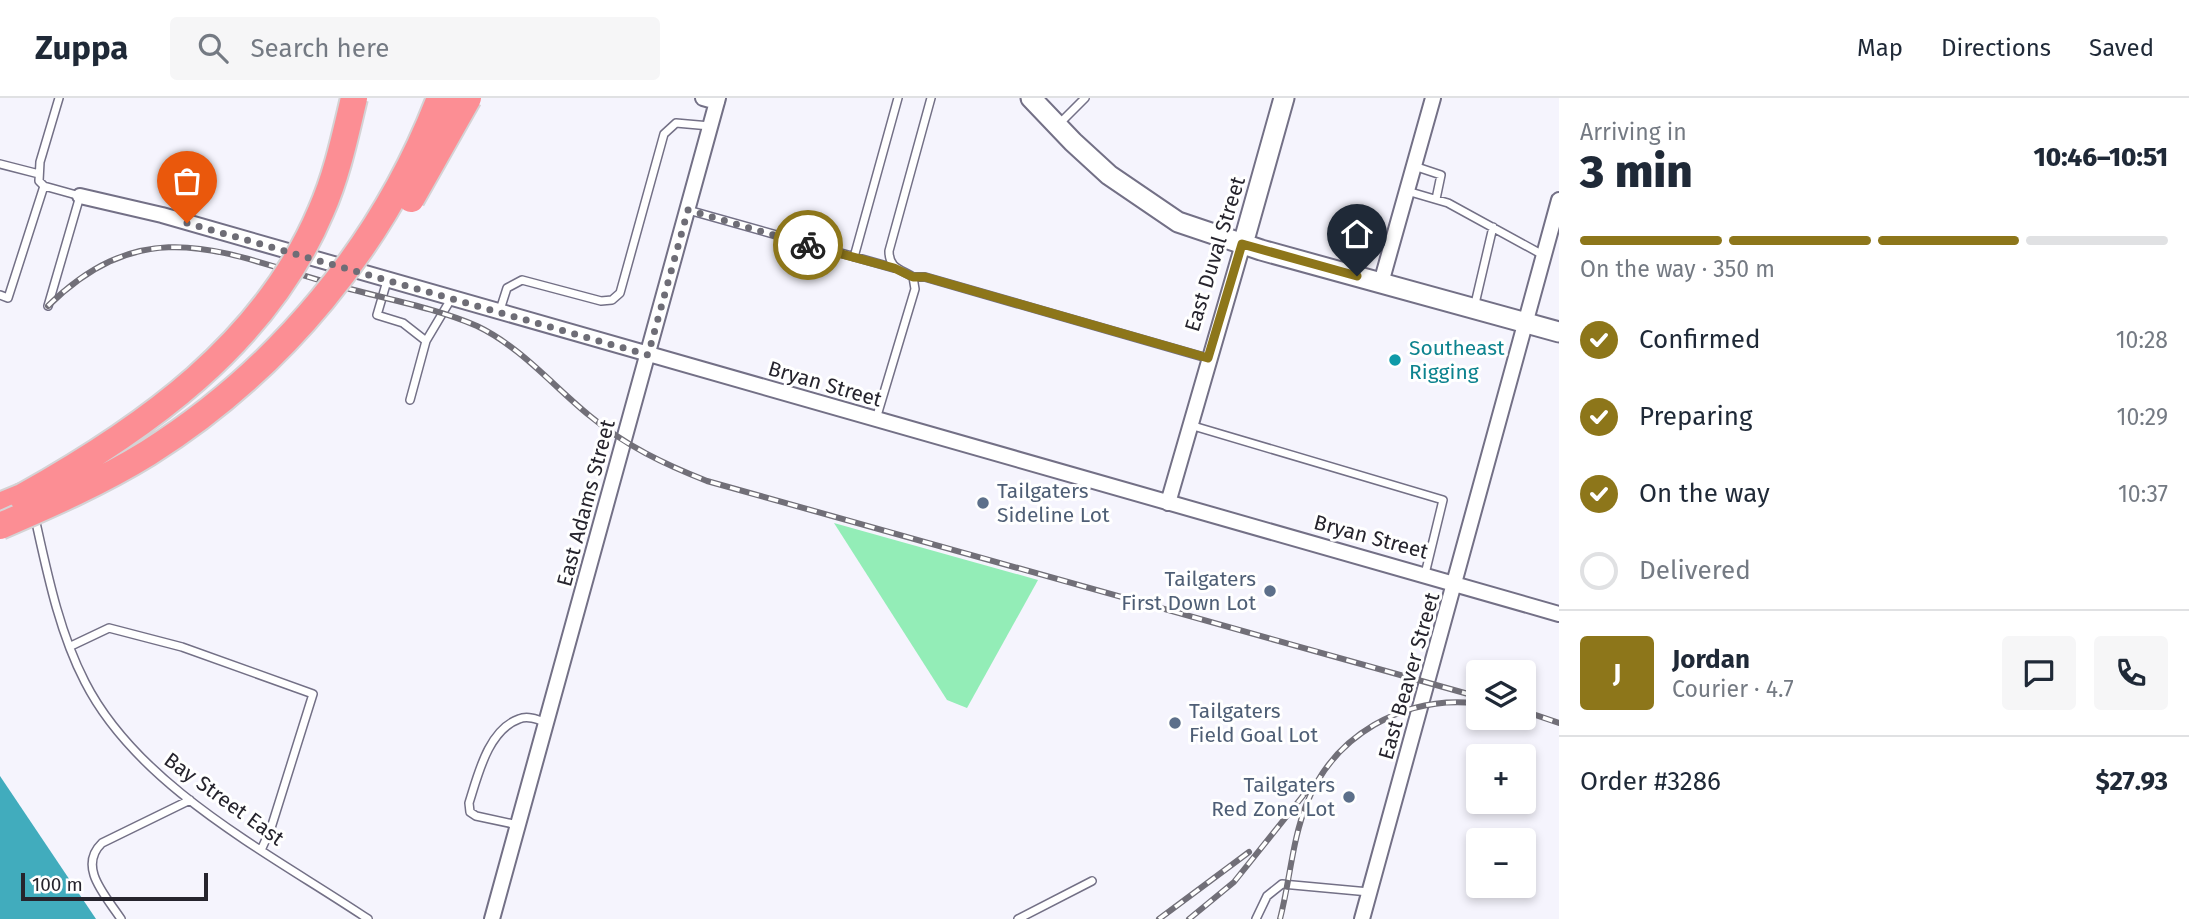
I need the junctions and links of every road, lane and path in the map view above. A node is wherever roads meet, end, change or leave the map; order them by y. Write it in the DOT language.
graph roads {
  1 [pos="60,98"];
  2 [pos="354,98"];
  3 [pos="423,98"];
  4 [pos="440,98"];
  5 [pos="468,98"];
  6 [pos="898,98"];
  7 [pos="931,98"];
  8 [pos="1031,98"];
  9 [pos="1085,98"];
  10 [pos="1284,98"];
  11 [pos="1433,98"];
  12 [pos="713,99"];
  13 [pos="711,126"];
  14 [pos="1056,126"];
  15 [pos="0,164"];
  16 [pos="1414,166"];
  17 [pos="39,174"];
  18 [pos="44,186"];
  19 [pos="1407,191"];
  20 [pos="80,196"];
  21 [pos="1436,200"];
  22 [pos="1559,200"];
  23 [pos="688,210"];
  24 [pos="1493,227"];
  25 [pos="1242,244"];
  26 [pos="1544,256"];
  27 [pos="854,257"];
  28 [pos="894,268"];
  29 [pos="913,277"];
  30 [pos="387,281"];
  31 [pos="1381,283"];
  32 [pos="0,295"];
  33 [pos="452,299"];
  34 [pos="48,306"];
  35 [pos="1474,309"];
  36 [pos="499,313"];
  37 [pos="1525,323"];
  38 [pos="1559,332"];
  39 [pos="426,341"];
  40 [pos="273,353"];
  41 [pos="648,355"];
  42 [pos="1208,358"];
  43 [pos="410,400"];
  44 [pos="875,420"];
  45 [pos="1189,425"];
  46 [pos="16,494"];
  47 [pos="1168,503"];
  48 [pos="0,526"];
  49 [pos="1425,574"];
  50 [pos="1457,583"];
  51 [pos="1559,614"];
  52 [pos="71,646"];
  53 [pos="547,723"];
  54 [pos="190,800"];
  55 [pos="519,826"];
  56 [pos="262,848"];
  57 [pos="1091,881"];
  58 [pos="1370,892"];
  59 [pos="121,919"];
  60 [pos="368,919"];
  61 [pos="492,919"];
  62 [pos="1018,919"];
  63 [pos="1256,919"];
  64 [pos="1363,919"];
  1 -- 17 [label="lane"];
  2 -- 46 [label="highway, bridge"];
  3 -- 46 [label="highway, bridge"];
  4 -- 40 [label="highway, bridge"];
  5 -- 40 [label="highway, bridge"];
  6 -- 27 [label="lane"];
  7 -- 28 [label="lane"];
  8 -- 14 [label="street"];
  9 -- 14 [label="lane"];
  10 -- 25 [label="street, East Duval Street"];
  11 -- 16 [label="street"];
  12 -- 13 [label="street, East Adams Street"];
  13 -- 23 [label="street, East Adams Street"];
  13 -- 36 [label="lane"];
  14 -- 25 [label="street"];
  15 -- 17 [label="lane"];
  16 -- 19 [label="street"];
  16 -- 21 [label="lane"];
  17 -- 18 [label="lane"];
  18 -- 20 [label="lane"];
  18 -- 32 [label="lane"];
  19 -- 21 [label="lane"];
  19 -- 31 [label="street"];
  20 -- 30 [label="street, Bryan Street"];
  20 -- 34 [label="lane"];
  21 -- 24 [label="lane"];
  22 -- 26 [label="street, East Beaver Street"];
  23 -- 27 [label="lane"];
  23 -- 41 [label="street, East Adams Street"];
  24 -- 26 [label="lane"];
  24 -- 35 [label="lane"];
  25 -- 31 [label="street"];
  25 -- 42 [label="street, East Duval Street"];
  26 -- 37 [label="street, East Beaver Street"];
  27 -- 28 [label="lane"];
  28 -- 29 [label="lane"];
  29 -- 42 [label="lane"];
  29 -- 44 [label="lane"];
  30 -- 33 [label="street, Bryan Street"];
  30 -- 39 [label="lane"];
  31 -- 35 [label="street"];
  33 -- 36 [label="street, Bryan Street"];
  33 -- 39 [label="lane"];
  35 -- 37 [label="street"];
  36 -- 41 [label="street, Bryan Street"];
  37 -- 38 [label="street"];
  37 -- 50 [label="street, East Beaver Street"];
  39 -- 43 [label="lane"];
  40 -- 48 [label="highway, bridge"];
  41 -- 44 [label="street, Bryan Street"];
  41 -- 53 [label="street, East Adams Street"];
  42 -- 45 [label="street, East Duval Street"];
  44 -- 47 [label="street, Bryan Street"];
  45 -- 47 [label="street, East Duval Street"];
  45 -- 49 [label="lane"];
  46 -- 52 [label="lane, Bay Street East"];
  47 -- 49 [label="street, Bryan Street"];
  49 -- 50 [label="street, Bryan Street"];
  50 -- 51 [label="street, Bryan Street"];
  50 -- 58 [label="street, East Beaver Street"];
  52 -- 54 [label="lane, Bay Street East"];
  52 -- 56 [label="lane"];
  53 -- 55 [label="street, East Adams Street"];
  53 -- 55 [label="lane"];
  54 -- 56 [label="lane, Bay Street East"];
  54 -- 59 [label="lane"];
  55 -- 61 [label="street, East Adams Street"];
  56 -- 60 [label="lane, Bay Street East"];
  57 -- 62 [label="lane"];
  58 -- 63 [label="lane"];
  58 -- 64 [label="street, East Beaver Street"];
}
